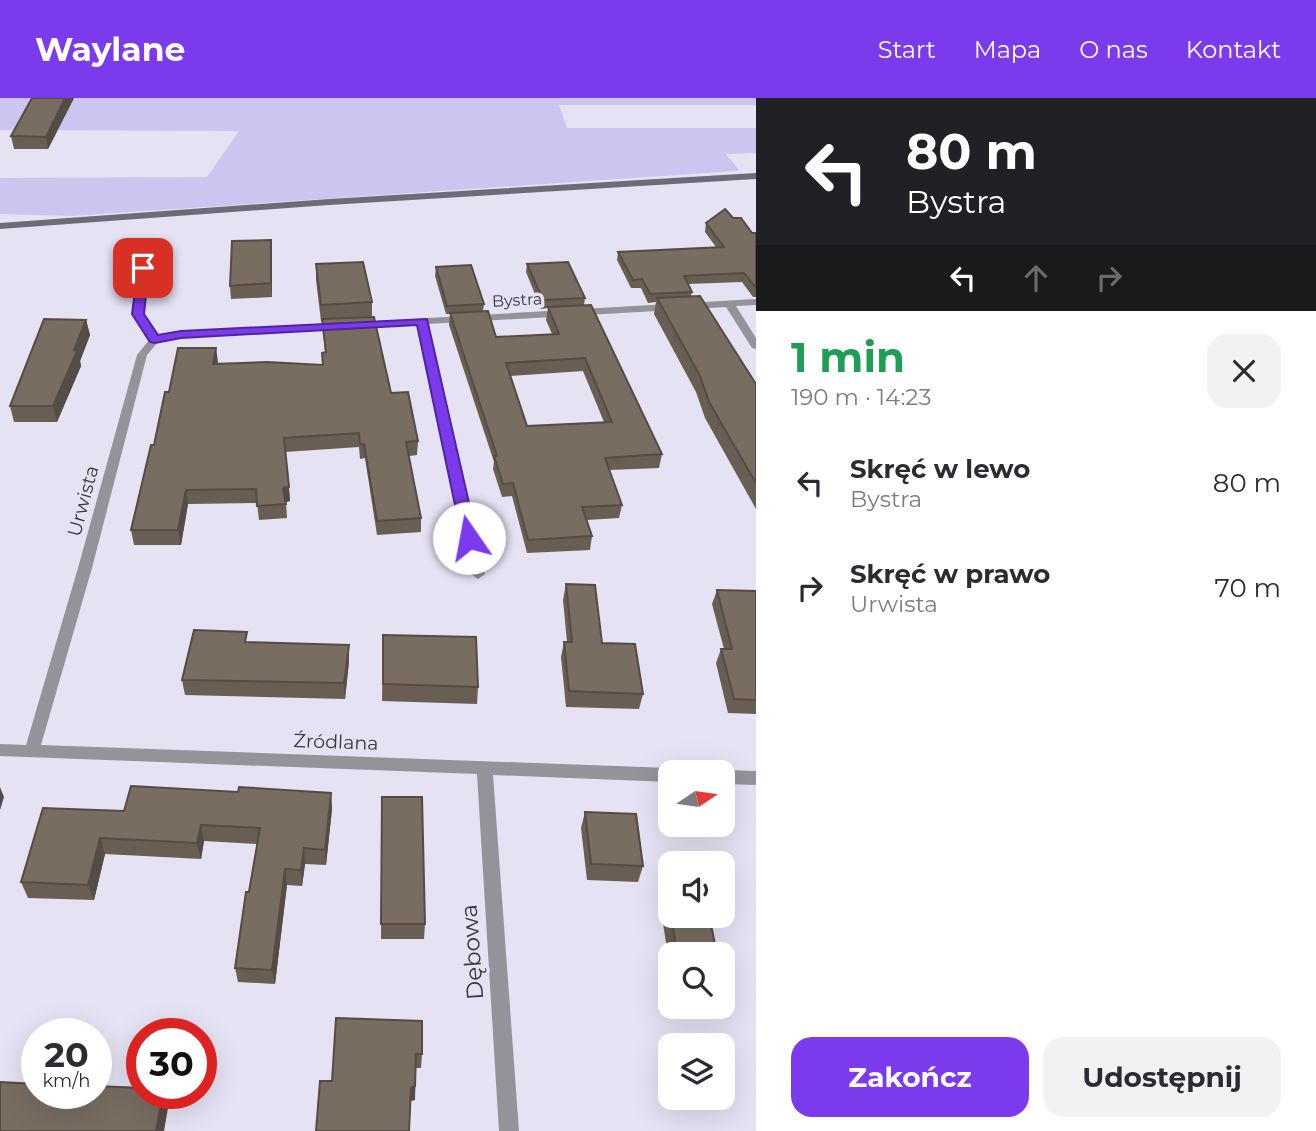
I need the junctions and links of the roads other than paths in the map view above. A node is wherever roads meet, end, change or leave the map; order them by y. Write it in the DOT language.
graph roads {
  1 [pos="756,176"];
  2 [pos="0,219"];
  3 [pos="71,222"];
  4 [pos="0,226"];
  5 [pos="143,268"];
  6 [pos="756,302"];
  7 [pos="729,303"];
  8 [pos="422,321"];
  9 [pos="155,339"];
  10 [pos="756,346"];
  11 [pos="478,574"];
  12 [pos="0,750"];
  13 [pos="32,751"];
  14 [pos="485,769"];
  15 [pos="658,775"];
  16 [pos="735,777"];
  17 [pos="756,778"];
  18 [pos="509,1131"];
  1 -- 3 [label="street"];
  2 -- 3 [label="street"];
  3 -- 4 [label="street"];
  5 -- 9 [label="street"];
  6 -- 7 [label="street, Bystra"];
  7 -- 8 [label="street, Bystra"];
  7 -- 10 [label="street"];
  8 -- 9 [label="street, Bystra"];
  8 -- 11 [label="street"];
  9 -- 13 [label="street, Urwista"];
  12 -- 13 [label="street, Źródlana"];
  13 -- 14 [label="street, Źródlana"];
  14 -- 15 [label="street, Źródlana"];
  14 -- 18 [label="street, Dębowa"];
  16 -- 17 [label="street"];
}
